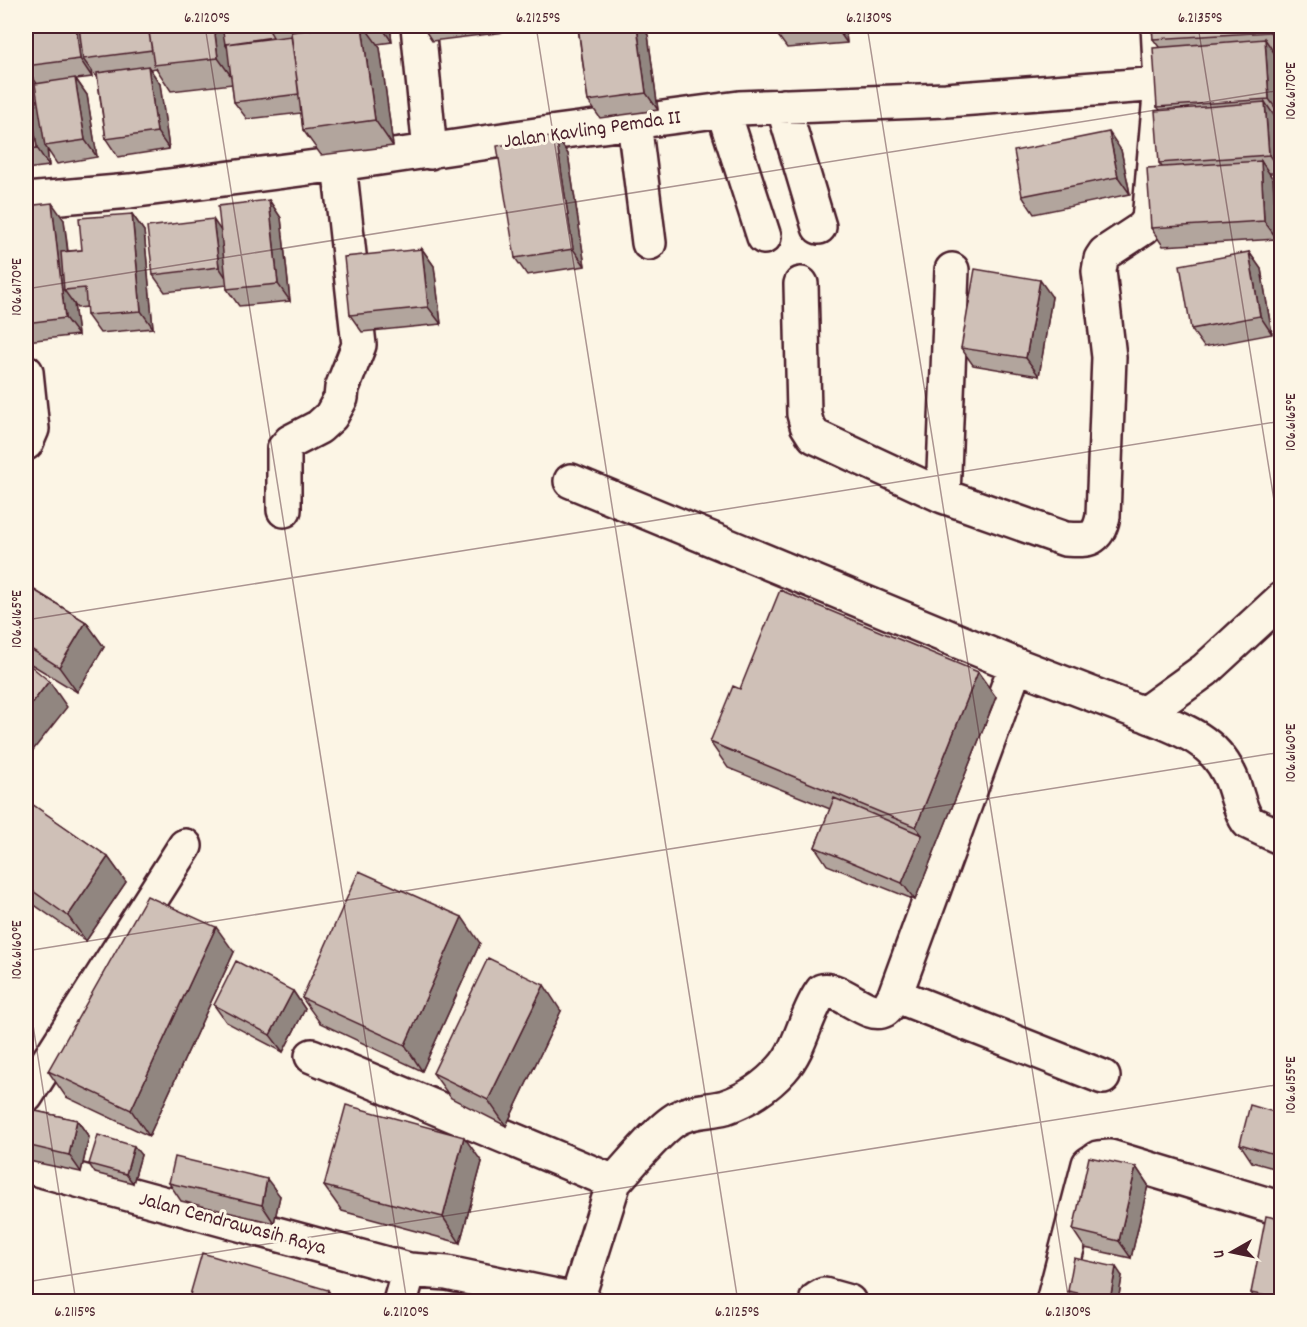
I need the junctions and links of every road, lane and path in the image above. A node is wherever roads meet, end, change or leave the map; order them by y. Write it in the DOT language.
graph roads {
  1 [pos="418,26"];
  2 [pos="1158,26"];
  3 [pos="1161,84"];
  4 [pos="783,106"];
  5 [pos="723,110"];
  6 [pos="634,122"];
  7 [pos="430,152"];
  8 [pos="339,164"];
  9 [pos="26,200"];
  10 [pos="819,227"];
  11 [pos="764,237"];
  12 [pos="649,243"];
  13 [pos="952,270"];
  14 [pos="801,284"];
  15 [pos="26,372"];
  16 [pos="26,443"];
  17 [pos="571,481"];
  18 [pos="943,496"];
  19 [pos="284,510"];
  20 [pos="1281,599"];
  21 [pos="1016,665"];
  22 [pos="1144,714"];
  23 [pos="1281,838"];
  24 [pos="185,846"];
  25 [pos="895,995"];
  26 [pos="312,1056"];
  27 [pos="1103,1077"];
  28 [pos="26,1096"];
  29 [pos="26,1166"];
  30 [pos="614,1182"];
  31 [pos="1281,1209"];
  32 [pos="409,1270"];
  33 [pos="581,1301"];
  34 [pos="400,1302"];
  35 [pos="817,1302"];
  36 [pos="849,1302"];
  37 [pos="1053,1302"];
  1 -- 7 [label="street"];
  2 -- 3 [label="street"];
  3 -- 4 [label="street, Jalan Kavling Pemda II"];
  3 -- 18 [label="street"];
  4 -- 5 [label="street, Jalan Kavling Pemda II"];
  4 -- 10 [label="street"];
  5 -- 6 [label="street, Jalan Kavling Pemda II"];
  5 -- 11 [label="street"];
  6 -- 7 [label="street, Jalan Kavling Pemda II"];
  6 -- 12 [label="street"];
  7 -- 8 [label="street, Jalan Kavling Pemda II"];
  8 -- 9 [label="street, Jalan Kavling Pemda II"];
  8 -- 19 [label="street"];
  13 -- 18 [label="street"];
  14 -- 18 [label="street"];
  15 -- 16 [label="street"];
  17 -- 21 [label="street"];
  20 -- 22 [label="street"];
  21 -- 22 [label="street"];
  21 -- 25 [label="street"];
  22 -- 23 [label="street"];
  24 -- 28 [label="street"];
  25 -- 27 [label="street"];
  25 -- 30 [label="street"];
  26 -- 30 [label="street"];
  29 -- 32 [label="street, Jalan Cendrawasih Raya"];
  30 -- 33 [label="street"];
  31 -- 37 [label="street"];
  32 -- 33 [label="street, Jalan Cendrawasih Raya"];
  32 -- 34 [label="street"];
  35 -- 36 [label="street"];
}
